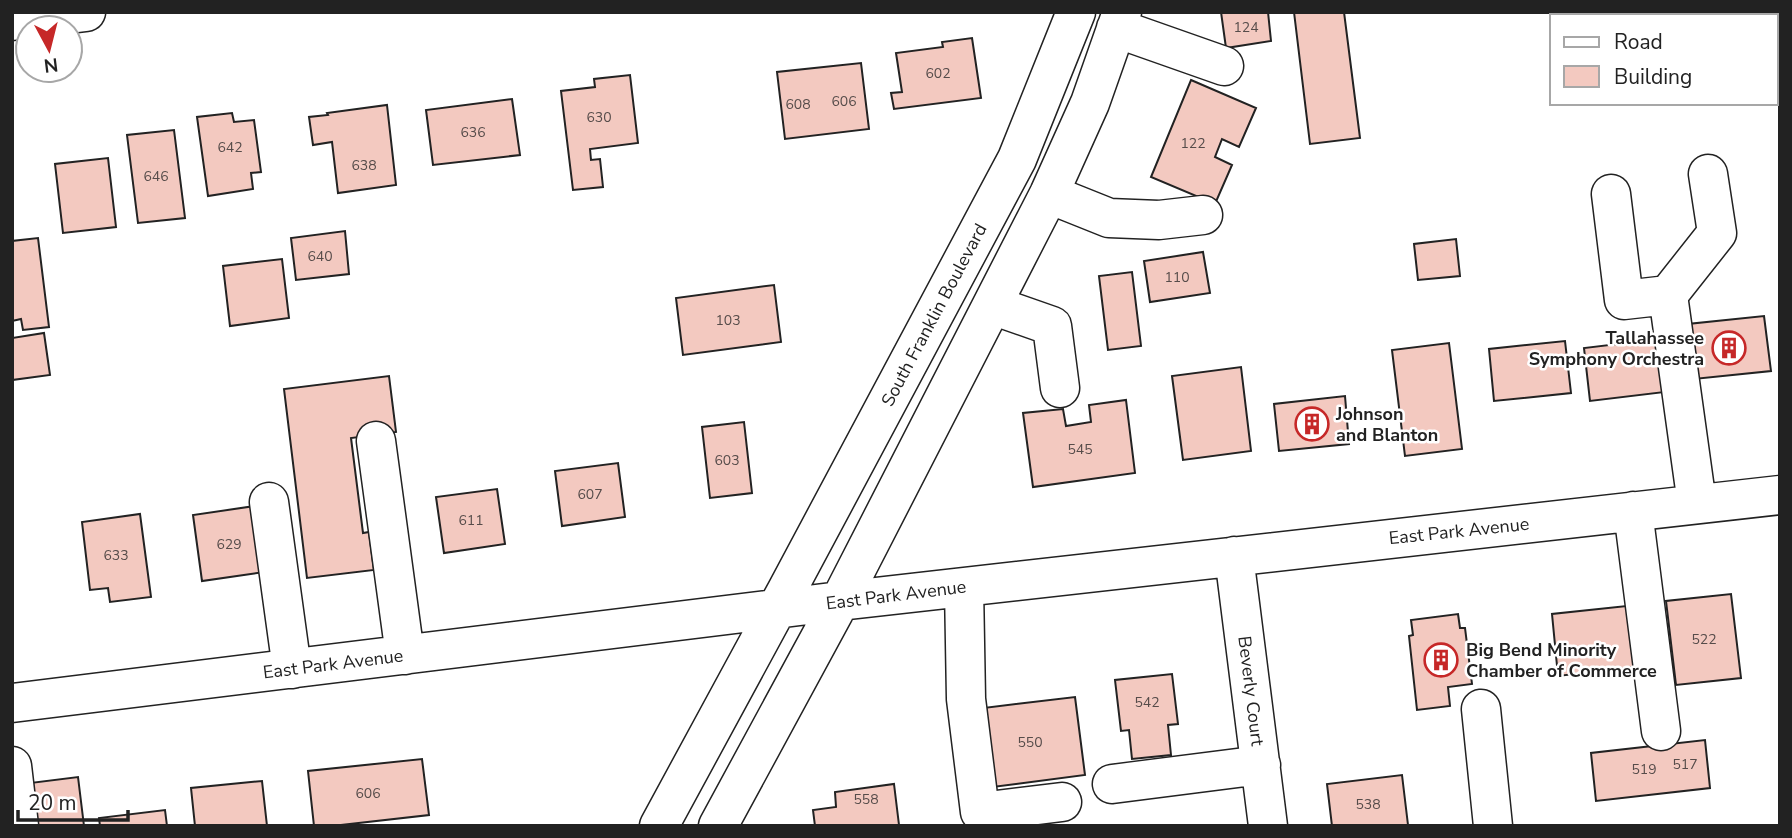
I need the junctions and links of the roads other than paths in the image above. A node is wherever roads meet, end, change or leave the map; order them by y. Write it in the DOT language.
graph roads {
  1 [pos="86,12"];
  2 [pos="1076,12"];
  3 [pos="1119,20"];
  4 [pos="12,21"];
  5 [pos="1224,66"];
  6 [pos="1708,174"];
  7 [pos="1049,194"];
  8 [pos="1611,194"];
  9 [pos="1203,215"];
  10 [pos="1668,295"];
  11 [pos="992,305"];
  12 [pos="1060,388"];
  13 [pos="376,441"];
  14 [pos="1780,495"];
  15 [pos="269,502"];
  16 [pos="1697,504"];
  17 [pos="1633,511"];
  18 [pos="1234,556"];
  19 [pos="964,587"];
  20 [pos="840,601"];
  21 [pos="776,611"];
  22 [pos="405,655"];
  23 [pos="292,669"];
  24 [pos="12,703"];
  25 [pos="1481,709"];
  26 [pos="1661,731"];
  27 [pos="1261,765"];
  28 [pos="12,766"];
  29 [pos="1112,784"];
  30 [pos="1062,802"];
  31 [pos="19,826"];
  32 [pos="659,826"];
  33 [pos="718,826"];
  34 [pos="1268,826"];
  35 [pos="1493,826"];
  1 -- 4 [label="street"];
  2 -- 21 [label="street, South Franklin Boulevard"];
  3 -- 5 [label="street"];
  3 -- 7 [label="street"];
  6 -- 10 [label="street"];
  7 -- 9 [label="street"];
  7 -- 11 [label="street"];
  8 -- 10 [label="street"];
  10 -- 16 [label="street"];
  11 -- 12 [label="street"];
  11 -- 20 [label="street"];
  13 -- 22 [label="street"];
  14 -- 16 [label="street, East Park Avenue"];
  15 -- 23 [label="street"];
  16 -- 17 [label="street, East Park Avenue"];
  17 -- 18 [label="street, East Park Avenue"];
  17 -- 26 [label="street"];
  18 -- 19 [label="street, East Park Avenue"];
  18 -- 27 [label="street, Beverly Court"];
  19 -- 20 [label="street, East Park Avenue"];
  19 -- 30 [label="street"];
  20 -- 21 [label="street, East Park Avenue"];
  20 -- 33 [label="street"];
  21 -- 22 [label="street, East Park Avenue"];
  21 -- 32 [label="street, South Franklin Boulevard"];
  22 -- 23 [label="street, East Park Avenue"];
  23 -- 24 [label="street, East Park Avenue"];
  25 -- 35 [label="street"];
  27 -- 29 [label="street"];
  27 -- 34 [label="street, Beverly Court"];
  28 -- 31 [label="street"];
}
